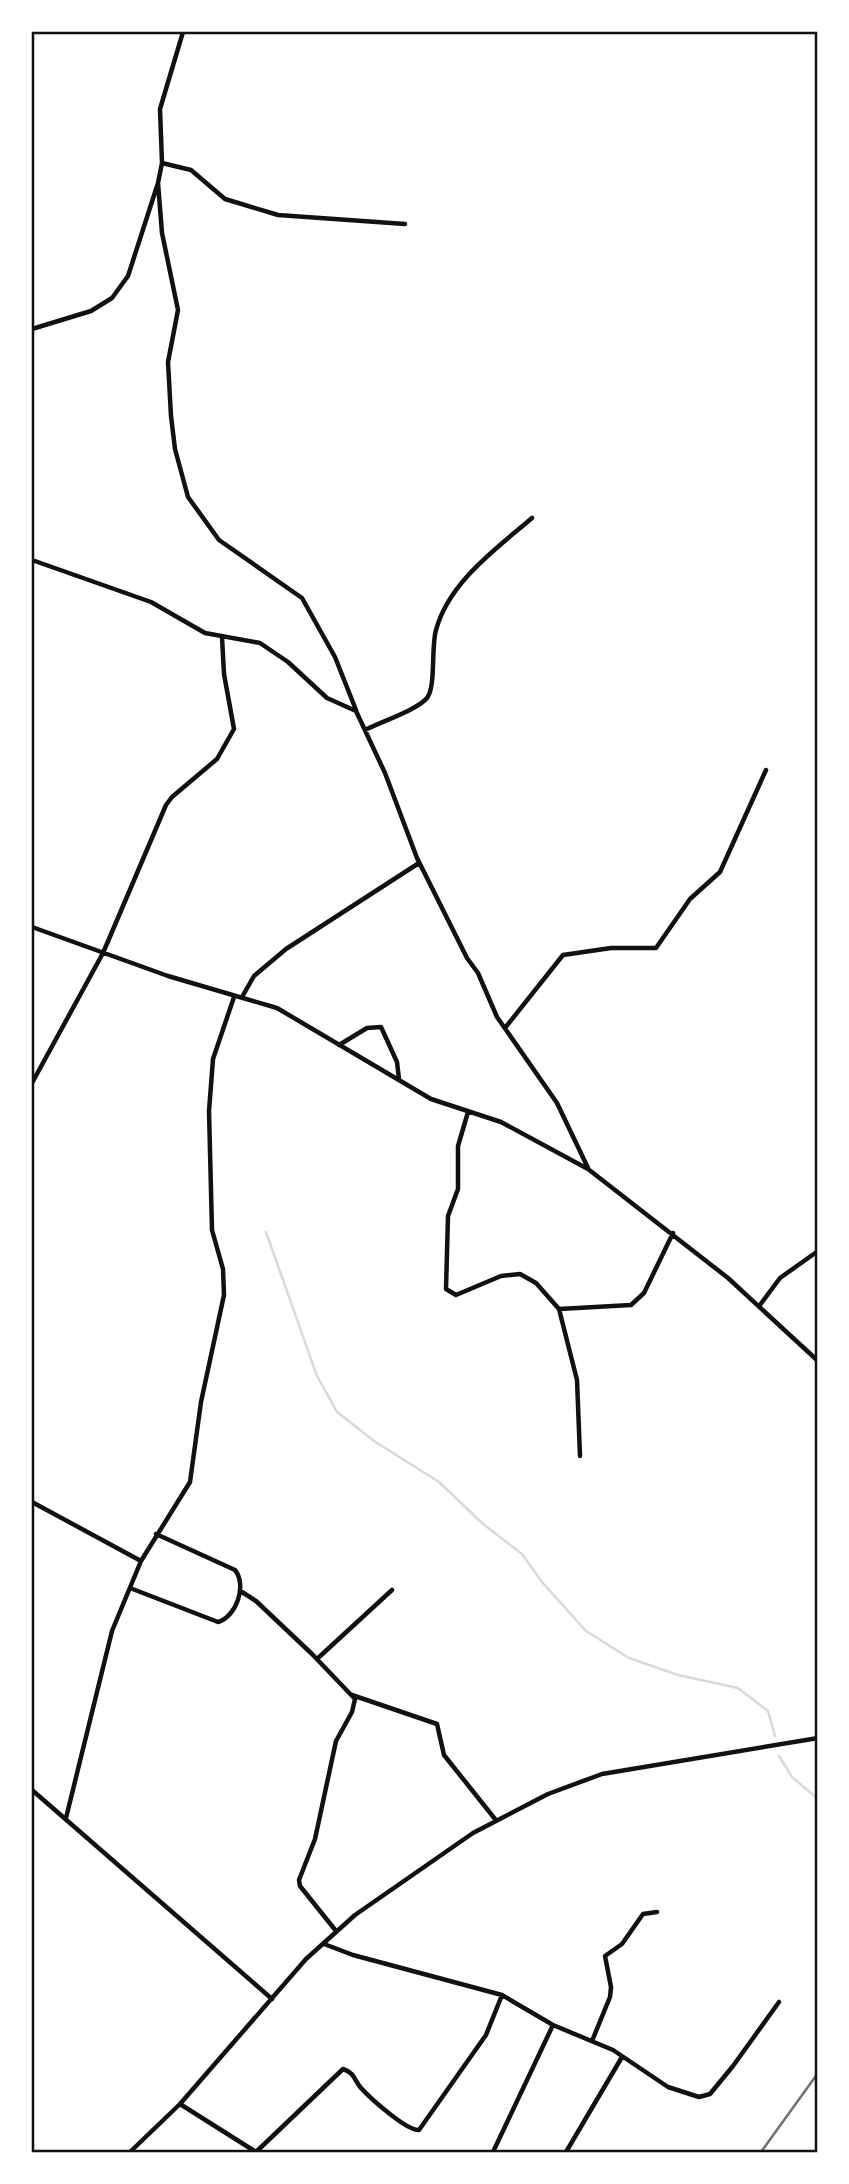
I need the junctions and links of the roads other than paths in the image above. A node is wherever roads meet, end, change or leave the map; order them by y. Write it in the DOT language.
graph roads {
  1 [pos="183,32"];
  2 [pos="162,163"];
  3 [pos="158,183"];
  4 [pos="405,223"];
  5 [pos="32,329"];
  6 [pos="532,518"];
  7 [pos="32,560"];
  8 [pos="222,637"];
  9 [pos="356,711"];
  10 [pos="365,730"];
  11 [pos="766,770"];
  12 [pos="419,863"];
  13 [pos="32,927"];
  14 [pos="103,953"];
  15 [pos="234,997"];
  16 [pos="242,997"];
  17 [pos="505,1028"];
  18 [pos="340,1045"];
  19 [pos="398,1079"];
  20 [pos="32,1083"];
  21 [pos="468,1112"];
  22 [pos="588,1169"];
  23 [pos="673,1233"];
  24 [pos="817,1251"];
  25 [pos="760,1305"];
  26 [pos="559,1309"];
  27 [pos="817,1361"];
  28 [pos="580,1456"];
  29 [pos="32,1502"];
  30 [pos="156,1534"];
  31 [pos="141,1561"];
  32 [pos="130,1588"];
  33 [pos="392,1590"];
  34 [pos="242,1592"];
  35 [pos="317,1658"];
  36 [pos="351,1695"];
  37 [pos="817,1738"];
  38 [pos="32,1790"];
  39 [pos="66,1818"];
  40 [pos="495,1819"];
  41 [pos="657,1912"];
  42 [pos="336,1931"];
  43 [pos="324,1944"];
  44 [pos="502,1995"];
  45 [pos="272,2000"];
  46 [pos="779,2002"];
  47 [pos="553,2025"];
  48 [pos="592,2041"];
  49 [pos="622,2057"];
  50 [pos="180,2104"];
  51 [pos="130,2152"];
  52 [pos="256,2152"];
  53 [pos="493,2152"];
  54 [pos="566,2152"];
  1 -- 2 [label="street"];
  2 -- 3 [label="street"];
  2 -- 4 [label="street"];
  3 -- 5 [label="street"];
  3 -- 9 [label="street"];
  6 -- 10 [label="street"];
  7 -- 8 [label="street"];
  8 -- 9 [label="street"];
  8 -- 14 [label="street"];
  9 -- 10 [label="street"];
  10 -- 12 [label="street"];
  11 -- 17 [label="street"];
  12 -- 16 [label="street"];
  12 -- 17 [label="street"];
  13 -- 14 [label="street"];
  14 -- 15 [label="street"];
  14 -- 20 [label="street"];
  15 -- 16 [label="street"];
  15 -- 30 [label="street"];
  16 -- 18 [label="street"];
  17 -- 22 [label="street"];
  18 -- 19 [label="street"];
  18 -- 19 [label="street"];
  19 -- 21 [label="street"];
  21 -- 22 [label="street"];
  21 -- 26 [label="street"];
  22 -- 23 [label="street"];
  23 -- 25 [label="street"];
  23 -- 26 [label="street"];
  24 -- 25 [label="street"];
  25 -- 27 [label="street"];
  26 -- 28 [label="street"];
  29 -- 31 [label="street"];
  30 -- 31 [label="street"];
  30 -- 34 [label="street"];
  31 -- 32 [label="street"];
  32 -- 34 [label="street"];
  32 -- 39 [label="street"];
  33 -- 35 [label="street"];
  34 -- 35 [label="street"];
  35 -- 36 [label="street"];
  36 -- 40 [label="street"];
  36 -- 42 [label="street"];
  37 -- 40 [label="street"];
  38 -- 39 [label="street"];
  39 -- 45 [label="street"];
  40 -- 42 [label="street"];
  41 -- 48 [label="street"];
  42 -- 43 [label="street"];
  43 -- 44 [label="street"];
  43 -- 45 [label="street"];
  44 -- 47 [label="street"];
  44 -- 52 [label="street"];
  45 -- 50 [label="street"];
  46 -- 49 [label="street"];
  47 -- 48 [label="street"];
  47 -- 53 [label="street"];
  48 -- 49 [label="street"];
  49 -- 54 [label="street"];
  50 -- 51 [label="street"];
  50 -- 52 [label="street"];
}
